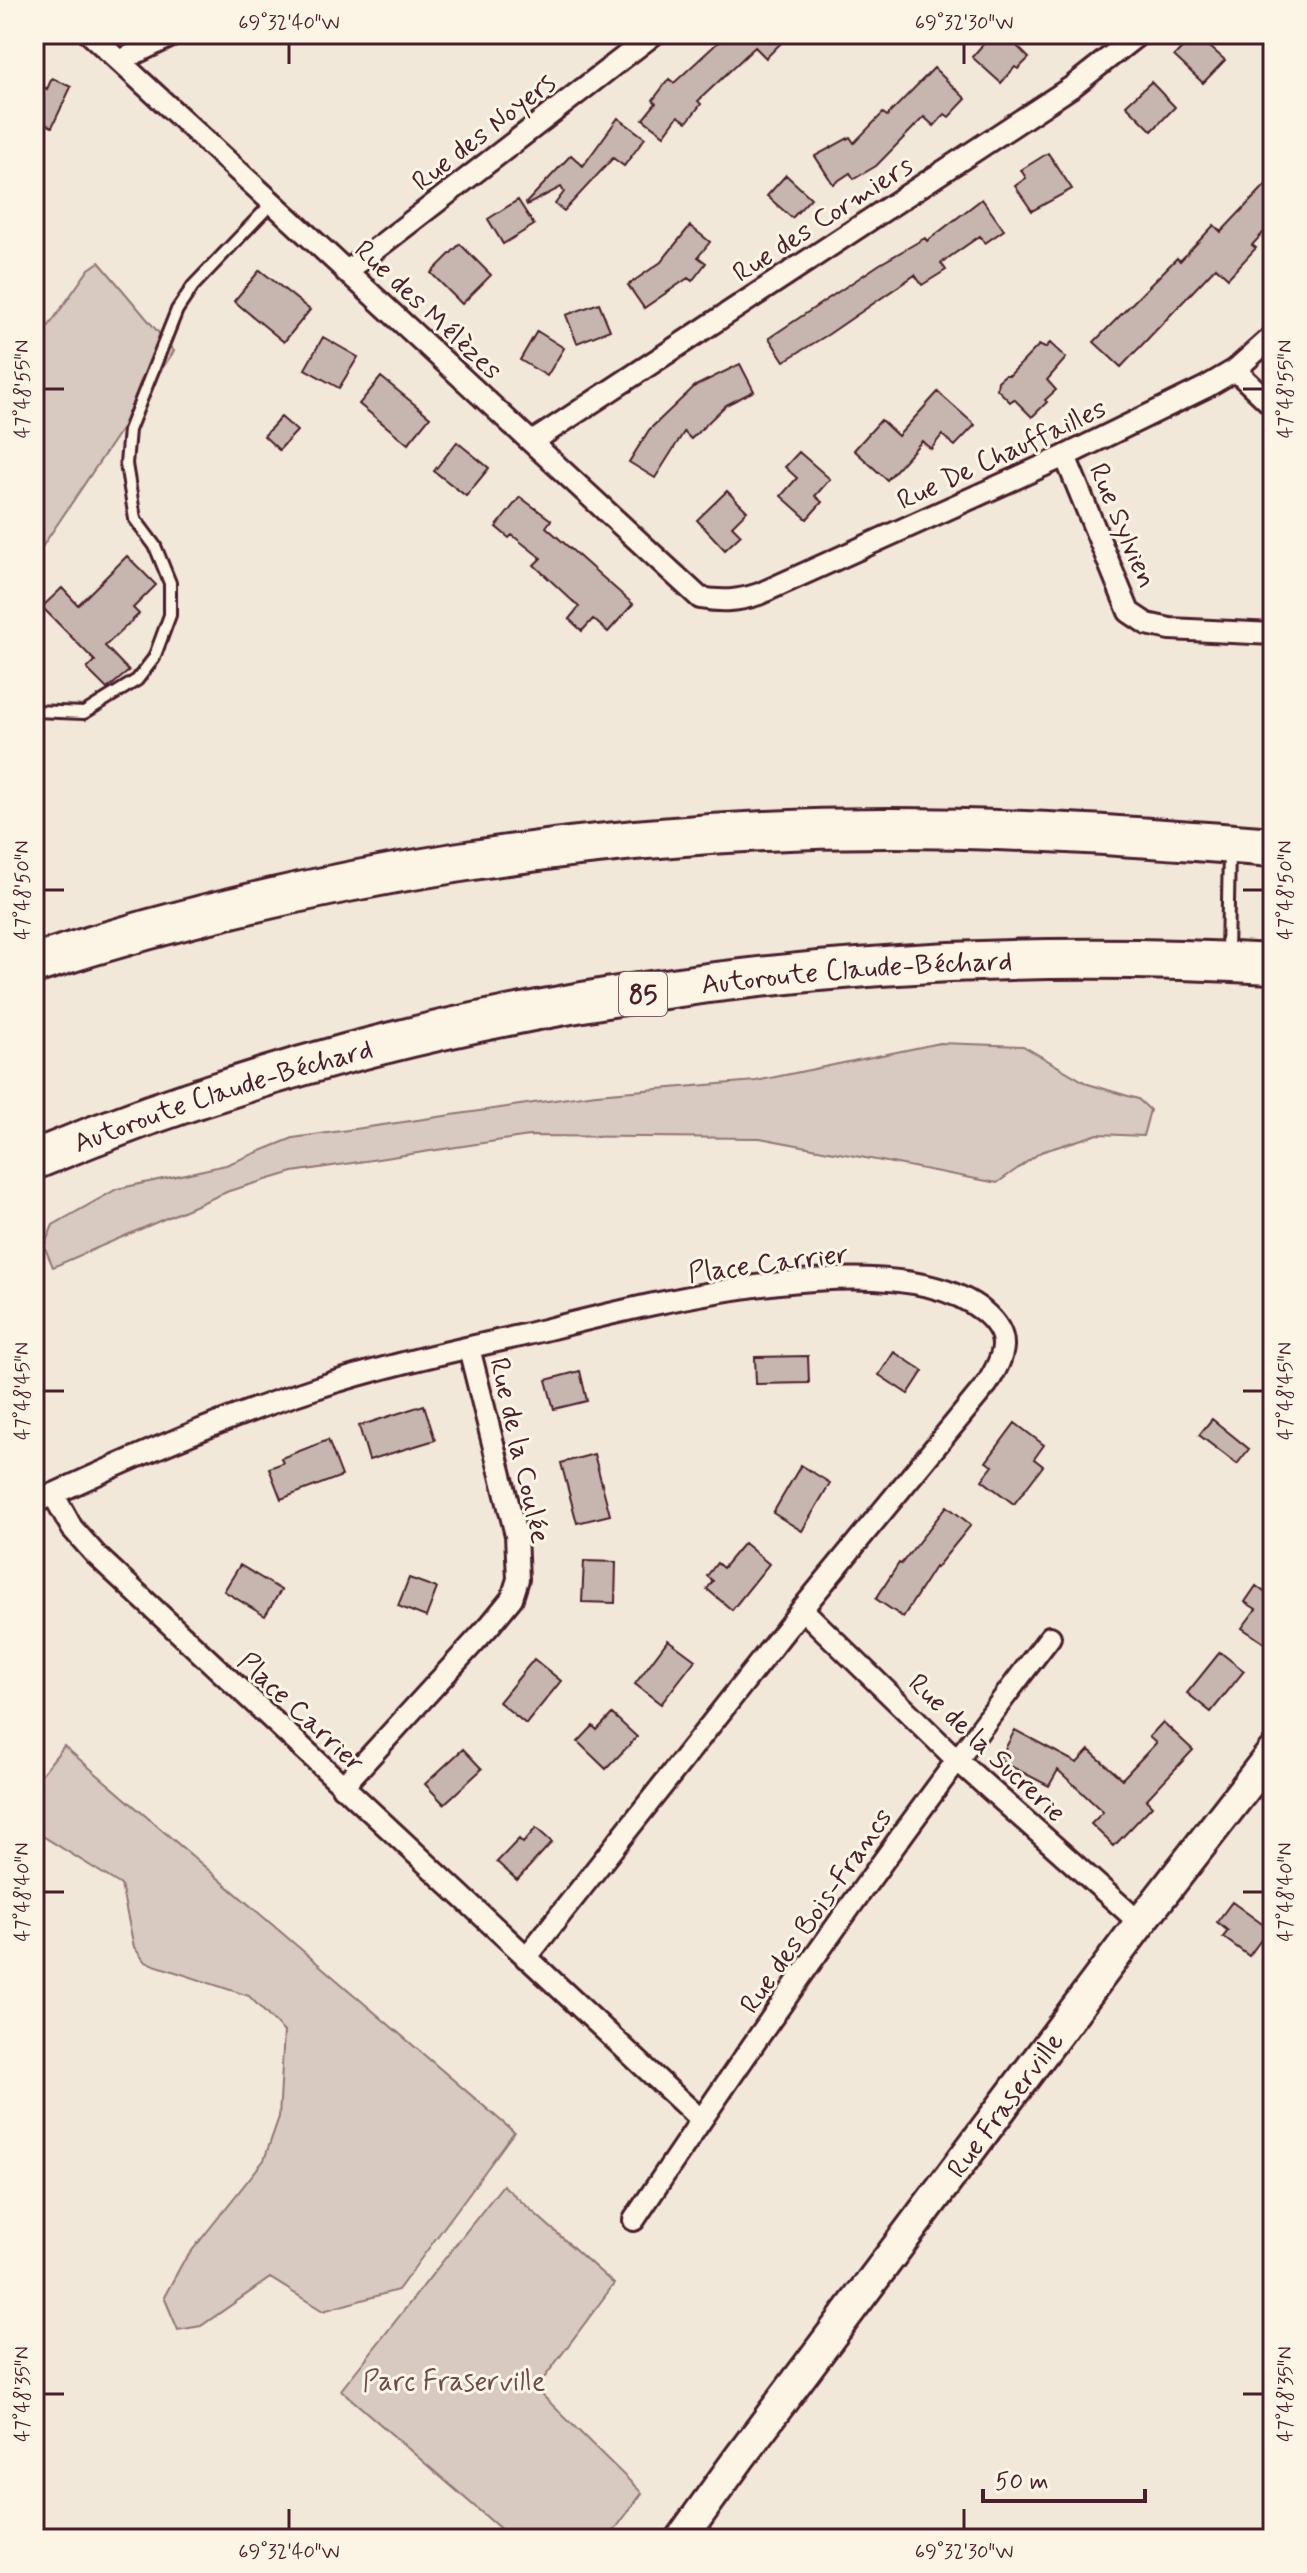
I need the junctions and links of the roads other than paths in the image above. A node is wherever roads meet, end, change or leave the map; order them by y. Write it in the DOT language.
graph roads {
  1 [pos="90,34"];
  2 [pos="176,34"];
  3 [pos="654,34"];
  4 [pos="1139,34"];
  5 [pos="119,61"];
  6 [pos="272,203"];
  7 [pos="346,272"];
  8 [pos="1273,336"];
  9 [pos="1235,370"];
  10 [pos="1273,406"];
  11 [pos="532,442"];
  12 [pos="1065,456"];
  13 [pos="740,600"];
  14 [pos="1273,634"];
  15 [pos="34,711"];
  16 [pos="869,828"];
  17 [pos="1273,828"];
  18 [pos="1229,844"];
  19 [pos="1273,847"];
  20 [pos="1227,962"];
  21 [pos="34,964"];
  22 [pos="1273,964"];
  23 [pos="34,1160"];
  24 [pos="469,1348"];
  25 [pos="43,1498"];
  26 [pos="802,1609"];
  27 [pos="1050,1637"];
  28 [pos="1273,1752"];
  29 [pos="956,1759"];
  30 [pos="342,1787"];
  31 [pos="1140,1923"];
  32 [pos="526,1958"];
  33 [pos="701,2120"];
  34 [pos="634,2220"];
  35 [pos="681,2539"];
  1 -- 5 [label="street, Rue des Mélèzes"];
  2 -- 5 [label="street"];
  3 -- 7 [label="street, Rue des Noyers"];
  4 -- 11 [label="street, Rue des Cormiers"];
  5 -- 6 [label="street, Rue des Mélèzes"];
  6 -- 7 [label="street, Rue des Mélèzes"];
  6 -- 15 [label="lane"];
  7 -- 11 [label="street, Rue des Mélèzes"];
  8 -- 9 [label="street, Rue De Chauffailles"];
  9 -- 10 [label="street"];
  9 -- 12 [label="street, Rue De Chauffailles"];
  11 -- 13 [label="street, Rue des Mélèzes"];
  12 -- 13 [label="street, Rue De Chauffailles"];
  12 -- 14 [label="street, Rue Sylvien"];
  16 -- 17 [label="highway"];
  16 -- 18 [label="highway"];
  16 -- 21 [label="highway"];
  18 -- 19 [label="highway"];
  18 -- 20 [label="lane"];
  20 -- 22 [label="highway, Autoroute Claude-Béchard / 85"];
  20 -- 23 [label="highway, Autoroute Claude-Béchard / 85"];
  24 -- 25 [label="street, Place Carrier"];
  24 -- 26 [label="street, Place Carrier"];
  24 -- 30 [label="street, Rue de la Coulée"];
  25 -- 30 [label="street, Place Carrier"];
  26 -- 29 [label="street, Rue de la Sucrerie"];
  26 -- 32 [label="street, Place Carrier"];
  27 -- 29 [label="street, Rue des Bois-Francs"];
  28 -- 31 [label="street, Rue Fraserville"];
  29 -- 31 [label="street, Rue de la Sucrerie"];
  29 -- 33 [label="street, Rue des Bois-Francs"];
  30 -- 32 [label="street, Place Carrier"];
  31 -- 35 [label="street, Rue Fraserville"];
  32 -- 33 [label="street, Place Carrier"];
  33 -- 34 [label="street, Rue des Bois-Francs"];
}
